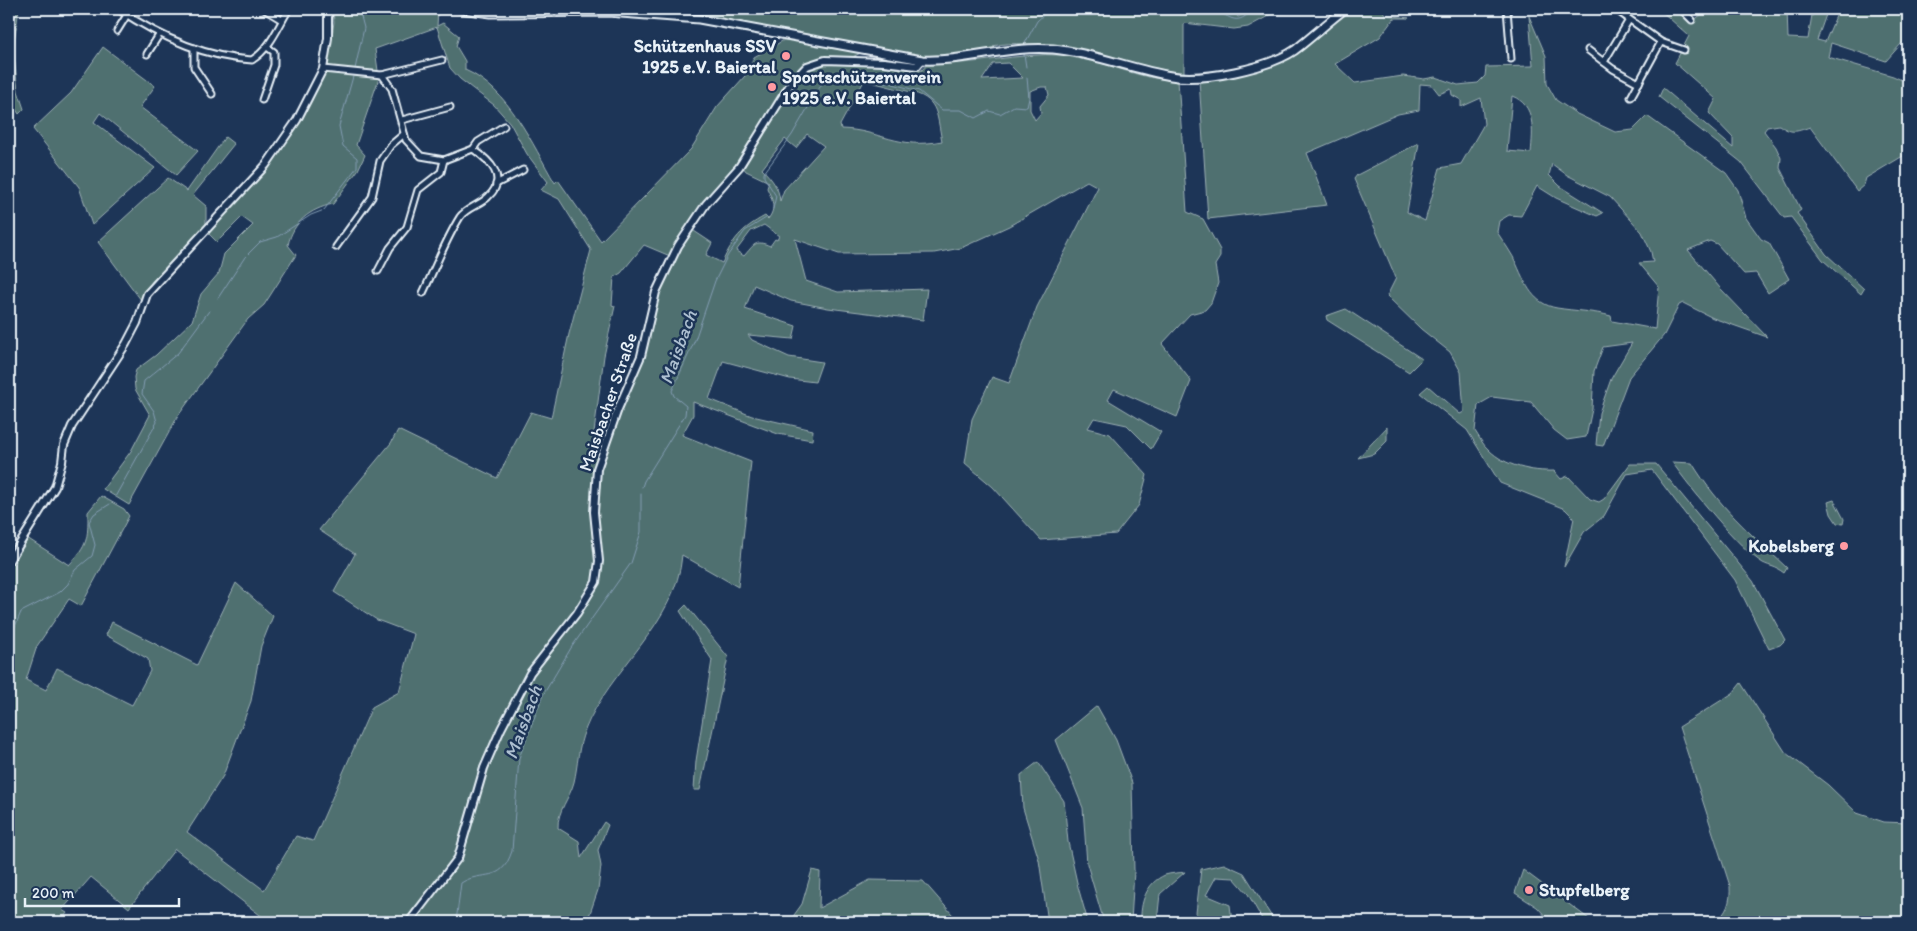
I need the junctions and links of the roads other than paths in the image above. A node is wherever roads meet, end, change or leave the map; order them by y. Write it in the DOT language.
graph roads {
  1 [pos="118,9"];
  2 [pos="264,9"];
  3 [pos="289,9"];
  4 [pos="328,9"];
  5 [pos="461,9"];
  6 [pos="1345,9"];
  7 [pos="1507,9"];
  8 [pos="1615,9"];
  9 [pos="1681,9"];
  10 [pos="128,15"];
  11 [pos="282,20"];
  12 [pos="1629,20"];
  13 [pos="1692,20"];
  14 [pos="117,31"];
  15 [pos="159,35"];
  16 [pos="1661,42"];
  17 [pos="267,47"];
  18 [pos="194,48"];
  19 [pos="1588,50"];
  20 [pos="1684,50"];
  21 [pos="147,54"];
  22 [pos="1511,59"];
  23 [pos="442,60"];
  24 [pos="922,60"];
  25 [pos="1604,62"];
  26 [pos="323,68"];
  27 [pos="382,75"];
  28 [pos="1639,83"];
  29 [pos="212,94"];
  30 [pos="1631,97"];
  31 [pos="262,100"];
  32 [pos="450,107"];
  33 [pos="402,120"];
  34 [pos="504,126"];
  35 [pos="404,134"];
  36 [pos="473,149"];
  37 [pos="444,160"];
  38 [pos="523,170"];
  39 [pos="496,184"];
  40 [pos="336,248"];
  41 [pos="378,271"];
  42 [pos="423,293"];
  43 [pos="9,561"];
  44 [pos="409,922"];
  1 -- 10 [label="street"];
  2 -- 11 [label="street"];
  3 -- 11 [label="street"];
  4 -- 26 [label="street"];
  5 -- 24 [label="main road"];
  6 -- 24 [label="main road"];
  7 -- 22 [label="street"];
  8 -- 12 [label="street"];
  9 -- 13 [label="street"];
  10 -- 14 [label="street"];
  10 -- 15 [label="street"];
  11 -- 17 [label="street"];
  12 -- 16 [label="street"];
  12 -- 25 [label="street"];
  15 -- 18 [label="street"];
  15 -- 21 [label="street"];
  16 -- 20 [label="street"];
  16 -- 28 [label="street"];
  17 -- 18 [label="street"];
  17 -- 31 [label="street"];
  18 -- 29 [label="street"];
  19 -- 25 [label="street"];
  23 -- 27 [label="street"];
  24 -- 44 [label="street, Maisbacher Straße"];
  25 -- 28 [label="street"];
  26 -- 27 [label="street"];
  26 -- 43 [label="street"];
  27 -- 33 [label="street"];
  28 -- 30 [label="street"];
  32 -- 33 [label="street"];
  33 -- 35 [label="street"];
  34 -- 36 [label="street"];
  35 -- 37 [label="street"];
  35 -- 40 [label="street"];
  36 -- 37 [label="street"];
  36 -- 39 [label="street"];
  37 -- 41 [label="street"];
  38 -- 39 [label="street"];
  39 -- 42 [label="street"];
}
